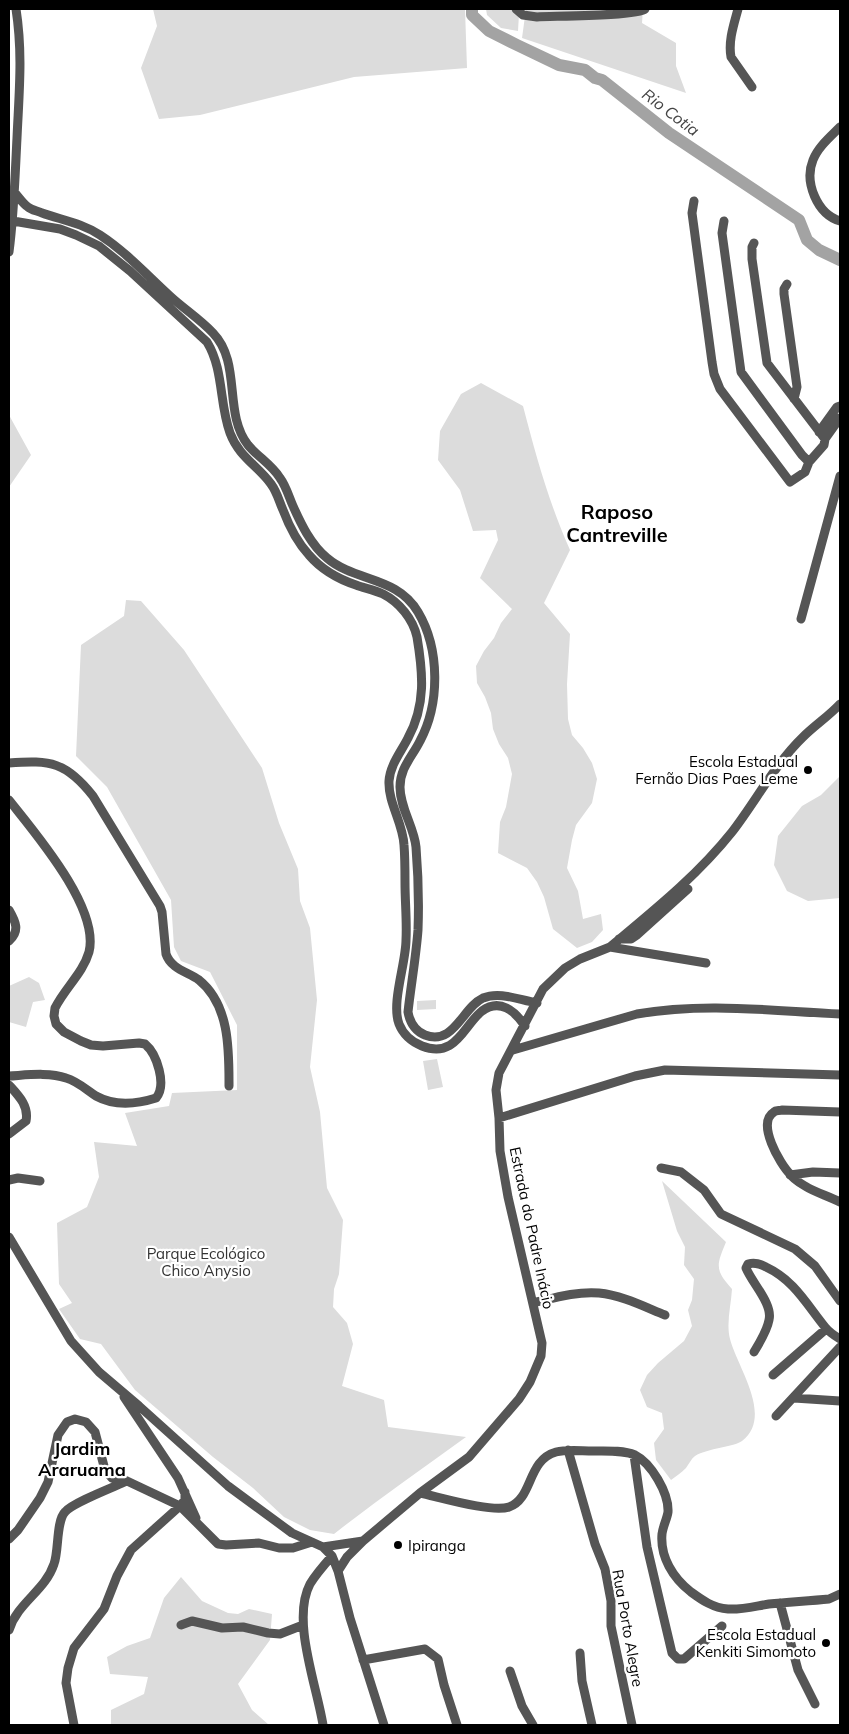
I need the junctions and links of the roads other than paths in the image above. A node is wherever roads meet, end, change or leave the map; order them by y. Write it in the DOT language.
graph roads {
  1 [pos="16,9"];
  2 [pos="516,9"];
  3 [pos="645,9"];
  4 [pos="738,9"];
  5 [pos="752,87"];
  6 [pos="840,127"];
  7 [pos="14,192"];
  8 [pos="694,201"];
  9 [pos="724,220"];
  10 [pos="13,221"];
  11 [pos="840,221"];
  12 [pos="754,242"];
  13 [pos="9,252"];
  14 [pos="787,284"];
  15 [pos="170,302"];
  16 [pos="794,399"];
  17 [pos="840,406"];
  18 [pos="835,421"];
  19 [pos="822,436"];
  20 [pos="809,462"];
  21 [pos="840,476"];
  22 [pos="327,558"];
  23 [pos="320,567"];
  24 [pos="802,619"];
  25 [pos="423,621"];
  26 [pos="414,625"];
  27 [pos="840,704"];
  28 [pos="9,763"];
  29 [pos="9,800"];
  30 [pos="416,860"];
  31 [pos="404,861"];
  32 [pos="688,889"];
  33 [pos="9,910"];
  34 [pos="619,939"];
  35 [pos="9,942"];
  36 [pos="610,947"];
  37 [pos="706,963"];
  38 [pos="524,1001"];
  39 [pos="536,1003"];
  40 [pos="840,1014"];
  41 [pos="518,1015"];
  42 [pos="525,1026"];
  43 [pos="437,1037"];
  44 [pos="438,1048"];
  45 [pos="512,1050"];
  46 [pos="840,1075"];
  47 [pos="9,1076"];
  48 [pos="9,1085"];
  49 [pos="229,1086"];
  50 [pos="840,1112"];
  51 [pos="499,1118"];
  52 [pos="9,1134"];
  53 [pos="661,1168"];
  54 [pos="840,1173"];
  55 [pos="790,1175"];
  56 [pos="9,1180"];
  57 [pos="40,1181"];
  58 [pos="840,1202"];
  59 [pos="9,1242"];
  60 [pos="840,1301"];
  61 [pos="533,1303"];
  62 [pos="666,1315"];
  63 [pos="826,1329"];
  64 [pos="840,1339"];
  65 [pos="840,1347"];
  66 [pos="754,1352"];
  67 [pos="773,1376"];
  68 [pos="121,1391"];
  69 [pos="794,1398"];
  70 [pos="840,1401"];
  71 [pos="776,1416"];
  72 [pos="568,1450"];
  73 [pos="634,1455"];
  74 [pos="127,1481"];
  75 [pos="185,1492"];
  76 [pos="420,1493"];
  77 [pos="180,1506"];
  78 [pos="199,1523"];
  79 [pos="9,1540"];
  80 [pos="363,1541"];
  81 [pos="312,1542"];
  82 [pos="344,1544"];
  83 [pos="323,1548"];
  84 [pos="350,1555"];
  85 [pos="332,1556"];
  86 [pos="338,1571"];
  87 [pos="840,1594"];
  88 [pos="780,1603"];
  89 [pos="181,1625"];
  90 [pos="304,1626"];
  91 [pos="722,1626"];
  92 [pos="9,1630"];
  93 [pos="580,1653"];
  94 [pos="363,1660"];
  95 [pos="510,1671"];
  96 [pos="816,1704"];
  97 [pos="74,1725"];
  98 [pos="324,1725"];
  99 [pos="384,1725"];
  100 [pos="457,1725"];
  101 [pos="533,1725"];
  102 [pos="592,1725"];
  103 [pos="632,1725"];
  1 -- 7 [label="street"];
  2 -- 3 [label="street"];
  4 -- 5 [label="street"];
  6 -- 11 [label="street"];
  7 -- 10 [label="street"];
  7 -- 15 [label="street"];
  8 -- 20 [label="street"];
  9 -- 20 [label="street"];
  10 -- 13 [label="street"];
  10 -- 15 [label="street"];
  12 -- 16 [label="street"];
  14 -- 16 [label="street"];
  15 -- 22 [label="street"];
  15 -- 23 [label="street"];
  16 -- 19 [label="street"];
  17 -- 18 [label="street"];
  18 -- 19 [label="street"];
  19 -- 20 [label="street"];
  21 -- 24 [label="street"];
  22 -- 23 [label="street"];
  22 -- 25 [label="street"];
  23 -- 26 [label="street"];
  25 -- 26 [label="street"];
  25 -- 30 [label="street"];
  26 -- 31 [label="street"];
  27 -- 34 [label="street"];
  28 -- 49 [label="street"];
  29 -- 47 [label="street"];
  30 -- 31 [label="street"];
  30 -- 43 [label="street"];
  31 -- 44 [label="street"];
  32 -- 34 [label="street"];
  33 -- 35 [label="street"];
  34 -- 36 [label="street"];
  36 -- 37 [label="street"];
  36 -- 39 [label="street, Estrada do Padre Inácio"];
  38 -- 39 [label="street"];
  38 -- 41 [label="street"];
  38 -- 43 [label="street"];
  39 -- 42 [label="street, Estrada do Padre Inácio"];
  40 -- 45 [label="street"];
  41 -- 42 [label="street"];
  41 -- 44 [label="street"];
  42 -- 45 [label="street, Estrada do Padre Inácio"];
  43 -- 44 [label="street"];
  45 -- 51 [label="street, Estrada do Padre Inácio"];
  46 -- 51 [label="street"];
  48 -- 52 [label="street"];
  50 -- 55 [label="street"];
  51 -- 61 [label="street, Estrada do Padre Inácio"];
  53 -- 60 [label="street"];
  54 -- 55 [label="street"];
  55 -- 58 [label="street"];
  56 -- 57 [label="street"];
  59 -- 68 [label="street"];
  61 -- 62 [label="street"];
  61 -- 76 [label="street, Estrada do Padre Inácio"];
  63 -- 64 [label="street"];
  63 -- 66 [label="street"];
  63 -- 67 [label="street"];
  65 -- 69 [label="street"];
  68 -- 75 [label="street"];
  68 -- 81 [label="street"];
  69 -- 70 [label="street"];
  69 -- 71 [label="street"];
  72 -- 73 [label="street"];
  72 -- 76 [label="street"];
  72 -- 103 [label="street, Rua Porto Alegre"];
  73 -- 88 [label="street"];
  73 -- 91 [label="street"];
  74 -- 77 [label="street"];
  74 -- 79 [label="street"];
  74 -- 92 [label="street"];
  75 -- 77 [label="street"];
  75 -- 78 [label="street"];
  76 -- 80 [label="street, Estrada do Padre Inácio"];
  77 -- 78 [label="street"];
  77 -- 97 [label="street"];
  78 -- 81 [label="street"];
  80 -- 82 [label="street"];
  80 -- 84 [label="street, Estrada do Padre Inácio"];
  81 -- 83 [label="street"];
  82 -- 83 [label="street"];
  82 -- 84 [label="street"];
  83 -- 85 [label="street"];
  84 -- 86 [label="street, Estrada do Padre Inácio"];
  85 -- 86 [label="street"];
  85 -- 90 [label="street"];
  86 -- 94 [label="street"];
  87 -- 88 [label="street"];
  88 -- 96 [label="street"];
  89 -- 90 [label="street"];
  90 -- 98 [label="street"];
  93 -- 102 [label="street"];
  94 -- 99 [label="street"];
  94 -- 100 [label="street"];
  95 -- 101 [label="street"];
}
